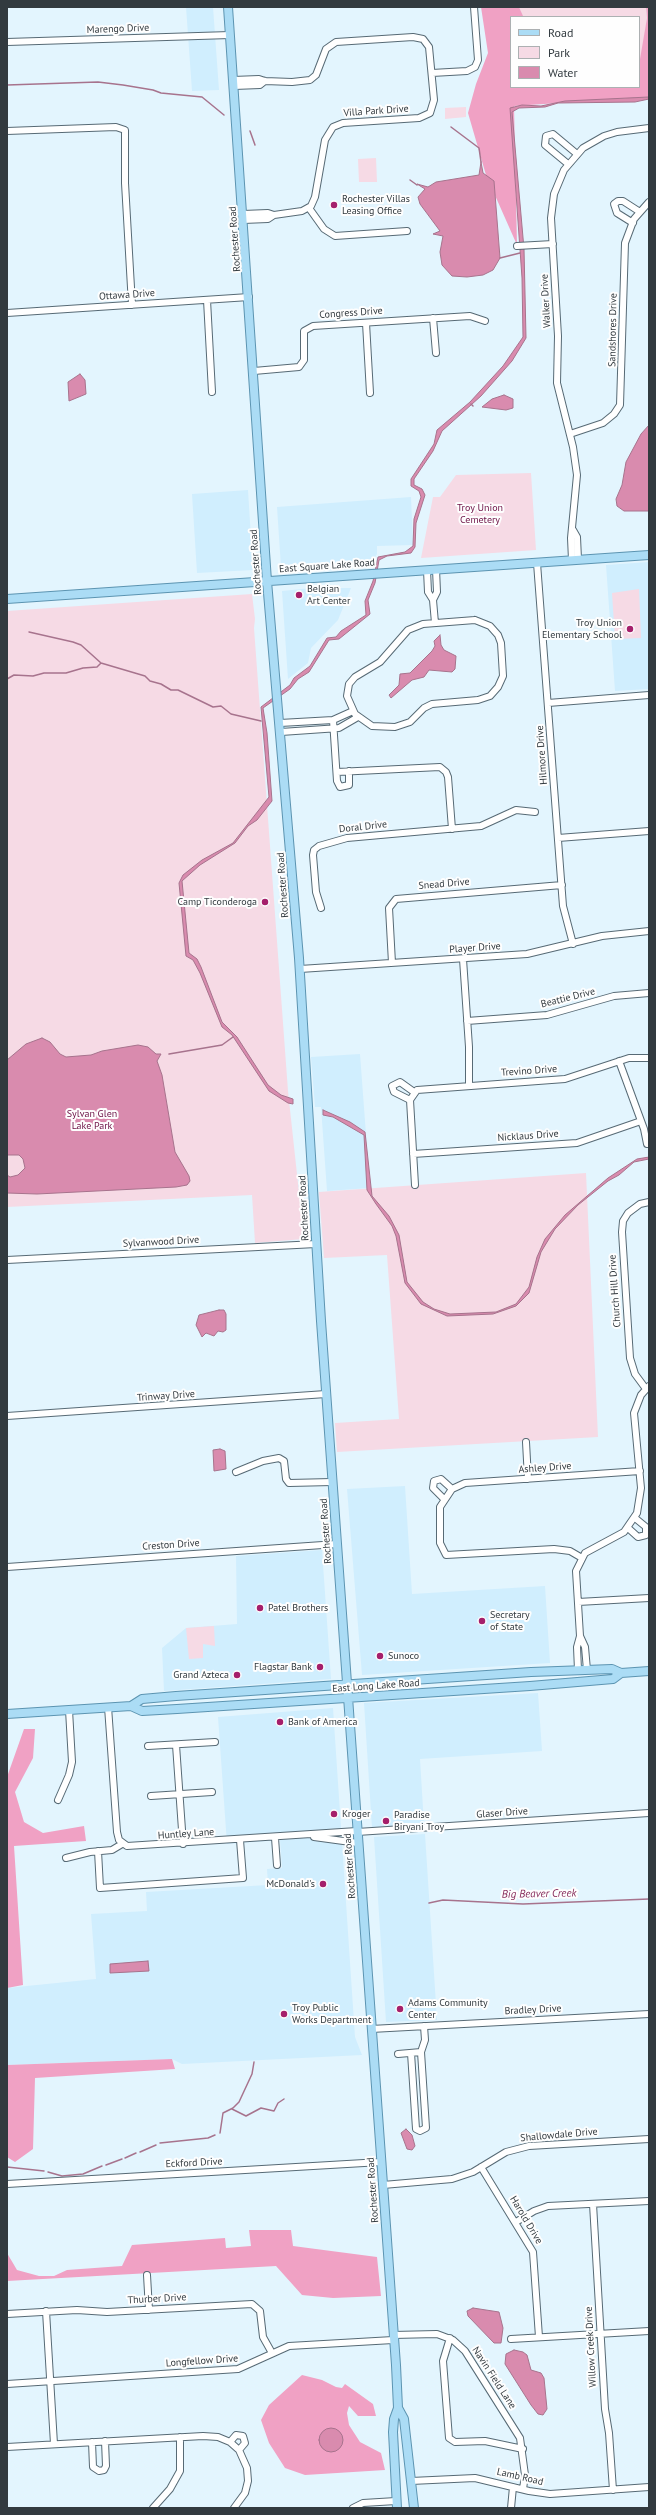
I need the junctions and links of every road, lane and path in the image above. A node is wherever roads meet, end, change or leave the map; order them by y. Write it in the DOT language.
graph roads {
  1 [pos="228,7"];
  2 [pos="474,7"];
  3 [pos="230,35"];
  4 [pos="7,42"];
  5 [pos="432,73"];
  6 [pos="233,83"];
  7 [pos="649,128"];
  8 [pos="7,131"];
  9 [pos="577,154"];
  10 [pos="568,164"];
  11 [pos="649,202"];
  12 [pos="309,208"];
  13 [pos="640,212"];
  14 [pos="243,217"];
  15 [pos="632,223"];
  16 [pos="407,232"];
  17 [pos="553,244"];
  18 [pos="517,246"];
  19 [pos="249,297"];
  20 [pos="207,300"];
  21 [pos="132,305"];
  22 [pos="7,313"];
  23 [pos="433,318"];
  24 [pos="484,321"];
  25 [pos="366,323"];
  26 [pos="436,353"];
  27 [pos="254,370"];
  28 [pos="212,392"];
  29 [pos="370,394"];
  30 [pos="570,434"];
  31 [pos="649,555"];
  32 [pos="575,560"];
  33 [pos="537,563"];
  34 [pos="427,570"];
  35 [pos="436,570"];
  36 [pos="267,581"];
  37 [pos="7,599"];
  38 [pos="433,600"];
  39 [pos="435,623"];
  40 [pos="649,695"];
  41 [pos="548,703"];
  42 [pos="353,711"];
  43 [pos="358,717"];
  44 [pos="333,720"];
  45 [pos="280,723"];
  46 [pos="334,728"];
  47 [pos="281,732"];
  48 [pos="349,771"];
  49 [pos="337,772"];
  50 [pos="536,812"];
  51 [pos="452,829"];
  52 [pos="649,831"];
  53 [pos="558,838"];
  54 [pos="562,885"];
  55 [pos="321,908"];
  56 [pos="649,931"];
  57 [pos="572,944"];
  58 [pos="463,959"];
  59 [pos="392,963"];
  60 [pos="300,969"];
  61 [pos="649,993"];
  62 [pos="468,1021"];
  63 [pos="649,1058"];
  64 [pos="619,1061"];
  65 [pos="469,1086"];
  66 [pos="641,1121"];
  67 [pos="647,1144"];
  68 [pos="413,1154"];
  69 [pos="415,1185"];
  70 [pos="649,1202"];
  71 [pos="316,1244"];
  72 [pos="7,1260"];
  73 [pos="647,1388"];
  74 [pos="326,1394"];
  75 [pos="7,1416"];
  76 [pos="526,1442"];
  77 [pos="640,1471"];
  78 [pos="236,1472"];
  79 [pos="528,1479"];
  80 [pos="332,1482"];
  81 [pos="452,1489"];
  82 [pos="444,1499"];
  83 [pos="635,1518"];
  84 [pos="628,1528"];
  85 [pos="337,1544"];
  86 [pos="582,1558"];
  87 [pos="7,1567"];
  88 [pos="649,1598"];
  89 [pos="578,1602"];
  90 [pos="599,1669"];
  91 [pos="583,1670"];
  92 [pos="649,1671"];
  93 [pos="531,1672"];
  94 [pos="621,1673"];
  95 [pos="505,1674"];
  96 [pos="597,1680"];
  97 [pos="381,1683"];
  98 [pos="347,1685"];
  99 [pos="530,1686"];
  100 [pos="317,1687"];
  101 [pos="502,1688"];
  102 [pos="181,1696"];
  103 [pos="382,1696"];
  104 [pos="348,1698"];
  105 [pos="314,1700"];
  106 [pos="131,1706"];
  107 [pos="108,1707"];
  108 [pos="177,1709"];
  109 [pos="69,1710"];
  110 [pos="7,1714"];
  111 [pos="214,1742"];
  112 [pos="176,1745"];
  113 [pos="148,1746"];
  114 [pos="212,1792"];
  115 [pos="179,1794"];
  116 [pos="151,1796"];
  117 [pos="58,1800"];
  118 [pos="649,1813"];
  119 [pos="357,1832"];
  120 [pos="310,1836"];
  121 [pos="275,1838"];
  122 [pos="240,1840"];
  123 [pos="358,1843"];
  124 [pos="122,1844"];
  125 [pos="183,1844"];
  126 [pos="98,1851"];
  127 [pos="66,1858"];
  128 [pos="277,1865"];
  129 [pos="649,2014"];
  130 [pos="424,2026"];
  131 [pos="371,2030"];
  132 [pos="420,2052"];
  133 [pos="411,2053"];
  134 [pos="398,2054"];
  135 [pos="424,2092"];
  136 [pos="413,2093"];
  137 [pos="649,2139"];
  138 [pos="381,2162"];
  139 [pos="481,2167"];
  140 [pos="7,2184"];
  141 [pos="383,2185"];
  142 [pos="649,2201"];
  143 [pos="593,2204"];
  144 [pos="516,2222"];
  145 [pos="147,2275"];
  146 [pos="149,2310"];
  147 [pos="46,2311"];
  148 [pos="7,2314"];
  149 [pos="649,2331"];
  150 [pos="600,2334"];
  151 [pos="539,2337"];
  152 [pos="393,2338"];
  153 [pos="450,2338"];
  154 [pos="511,2339"];
  155 [pos="272,2353"];
  156 [pos="51,2381"];
  157 [pos="7,2384"];
  158 [pos="398,2408"];
  159 [pos="393,2432"];
  160 [pos="406,2435"];
  161 [pos="180,2437"];
  162 [pos="105,2441"];
  163 [pos="92,2442"];
  164 [pos="230,2442"];
  165 [pos="54,2444"];
  166 [pos="7,2447"];
  167 [pos="523,2449"];
  168 [pos="239,2450"];
  169 [pos="411,2481"];
  170 [pos="513,2487"];
  171 [pos="649,2487"];
  172 [pos="523,2489"];
  173 [pos="613,2490"];
  174 [pos="396,2504"];
  175 [pos="153,2508"];
  176 [pos="234,2508"];
  177 [pos="353,2508"];
  178 [pos="414,2508"];
  179 [pos="511,2508"];
  1 -- 3 [label="main road, Rochester Road"];
  2 -- 5 [label="street"];
  3 -- 4 [label="street, Marengo Drive"];
  3 -- 6 [label="main road, Rochester Road"];
  5 -- 6 [label="street"];
  5 -- 12 [label="street, Villa Park Drive"];
  6 -- 14 [label="main road, Rochester Road"];
  7 -- 9 [label="street, Walker Drive"];
  8 -- 21 [label="street"];
  9 -- 10 [label="street, Walker Drive"];
  9 -- 10 [label="street"];
  10 -- 17 [label="street, Walker Drive"];
  11 -- 13 [label="street, Sandshores Drive"];
  12 -- 14 [label="street"];
  12 -- 16 [label="street"];
  13 -- 15 [label="street, Sandshores Drive"];
  13 -- 15 [label="street"];
  14 -- 19 [label="main road, Rochester Road"];
  15 -- 30 [label="street, Sandshores Drive"];
  17 -- 18 [label="street"];
  17 -- 30 [label="street, Walker Drive"];
  19 -- 20 [label="street, Ottawa Drive"];
  19 -- 27 [label="main road, Rochester Road"];
  20 -- 21 [label="street, Ottawa Drive"];
  20 -- 28 [label="street"];
  21 -- 22 [label="street, Ottawa Drive"];
  23 -- 24 [label="street, Congress Drive"];
  23 -- 25 [label="street, Congress Drive"];
  23 -- 26 [label="street"];
  25 -- 27 [label="street, Congress Drive"];
  25 -- 29 [label="street"];
  27 -- 36 [label="main road, Rochester Road"];
  30 -- 32 [label="street, Walker Drive"];
  31 -- 32 [label="main road, East Square Lake Road"];
  32 -- 33 [label="main road, East Square Lake Road"];
  33 -- 35 [label="main road, East Square Lake Road"];
  33 -- 41 [label="street, Hilmore Drive"];
  34 -- 35 [label="main road, East Square Lake Road"];
  34 -- 36 [label="main road, East Square Lake Road"];
  34 -- 38 [label="street"];
  35 -- 38 [label="street"];
  36 -- 37 [label="main road, East Square Lake Road"];
  36 -- 45 [label="main road, Rochester Road"];
  38 -- 39 [label="street"];
  39 -- 42 [label="street"];
  39 -- 43 [label="street"];
  40 -- 41 [label="street"];
  41 -- 53 [label="street, Hilmore Drive"];
  42 -- 43 [label="street"];
  42 -- 44 [label="street"];
  43 -- 46 [label="street"];
  44 -- 45 [label="street"];
  44 -- 46 [label="street"];
  45 -- 47 [label="main road, Rochester Road"];
  46 -- 47 [label="street"];
  46 -- 49 [label="street"];
  47 -- 60 [label="main road, Rochester Road"];
  48 -- 49 [label="street"];
  48 -- 49 [label="street"];
  48 -- 51 [label="street"];
  50 -- 51 [label="street, Doral Drive"];
  51 -- 55 [label="street, Doral Drive"];
  52 -- 53 [label="street"];
  53 -- 54 [label="street, Hilmore Drive"];
  54 -- 57 [label="street, Hilmore Drive"];
  54 -- 59 [label="street, Snead Drive"];
  56 -- 57 [label="street, Player Drive"];
  57 -- 58 [label="street, Player Drive"];
  58 -- 59 [label="street, Player Drive"];
  58 -- 62 [label="street"];
  59 -- 60 [label="street, Player Drive"];
  60 -- 71 [label="main road, Rochester Road"];
  61 -- 62 [label="street, Beattie Drive"];
  62 -- 65 [label="street"];
  63 -- 64 [label="street, Trevino Drive"];
  64 -- 65 [label="street, Trevino Drive"];
  64 -- 66 [label="street"];
  65 -- 68 [label="street, Trevino Drive"];
  66 -- 67 [label="street"];
  66 -- 68 [label="street, Nicklaus Drive"];
  68 -- 69 [label="street"];
  70 -- 73 [label="street, Church Hill Drive"];
  71 -- 72 [label="street, Sylvanwood Drive"];
  71 -- 74 [label="main road, Rochester Road"];
  73 -- 77 [label="street"];
  74 -- 75 [label="street, Trinway Drive"];
  74 -- 80 [label="main road, Rochester Road"];
  76 -- 79 [label="street"];
  77 -- 79 [label="street, Ashley Drive"];
  77 -- 83 [label="street"];
  78 -- 80 [label="street"];
  79 -- 81 [label="street, Ashley Drive"];
  80 -- 85 [label="main road, Rochester Road"];
  81 -- 82 [label="street"];
  81 -- 82 [label="street"];
  82 -- 86 [label="street"];
  83 -- 84 [label="street"];
  83 -- 84 [label="street"];
  84 -- 86 [label="street"];
  85 -- 87 [label="street, Creston Drive"];
  85 -- 98 [label="main road, Rochester Road"];
  86 -- 89 [label="street"];
  88 -- 89 [label="street"];
  89 -- 91 [label="street"];
  90 -- 91 [label="main road, East Long Lake Road"];
  90 -- 94 [label="main road, East Long Lake Road"];
  90 -- 96 [label="main road"];
  91 -- 93 [label="main road, East Long Lake Road"];
  92 -- 94 [label="main road, East Long Lake Road"];
  93 -- 95 [label="main road, East Long Lake Road"];
  93 -- 99 [label="main road"];
  94 -- 96 [label="main road, East Long Lake Road"];
  95 -- 97 [label="main road, East Long Lake Road"];
  95 -- 101 [label="main road"];
  96 -- 99 [label="main road, East Long Lake Road"];
  97 -- 98 [label="main road, East Long Lake Road"];
  97 -- 103 [label="main road"];
  98 -- 100 [label="main road, East Long Lake Road"];
  98 -- 104 [label="main road, Rochester Road"];
  99 -- 101 [label="main road, East Long Lake Road"];
  100 -- 102 [label="main road, East Long Lake Road"];
  100 -- 105 [label="main road"];
  101 -- 103 [label="main road, East Long Lake Road"];
  102 -- 106 [label="main road, East Long Lake Road"];
  102 -- 108 [label="main road"];
  103 -- 104 [label="main road, East Long Lake Road"];
  104 -- 105 [label="main road, East Long Lake Road"];
  104 -- 119 [label="main road, Rochester Road"];
  105 -- 108 [label="main road, East Long Lake Road"];
  106 -- 107 [label="main road, East Long Lake Road"];
  106 -- 108 [label="main road, East Long Lake Road"];
  107 -- 109 [label="main road, East Long Lake Road"];
  107 -- 124 [label="street"];
  109 -- 110 [label="main road, East Long Lake Road"];
  109 -- 117 [label="street"];
  111 -- 112 [label="street"];
  112 -- 113 [label="street"];
  112 -- 115 [label="street"];
  114 -- 115 [label="street"];
  115 -- 116 [label="street"];
  115 -- 125 [label="street"];
  118 -- 119 [label="street, Glaser Drive"];
  119 -- 120 [label="street, Huntley Lane"];
  119 -- 123 [label="main road, Rochester Road"];
  120 -- 121 [label="street, Huntley Lane"];
  120 -- 123 [label="street, Huntley Lane"];
  121 -- 122 [label="street, Huntley Lane"];
  121 -- 128 [label="street"];
  122 -- 125 [label="street, Huntley Lane"];
  122 -- 126 [label="street"];
  123 -- 131 [label="main road, Rochester Road"];
  124 -- 125 [label="street, Huntley Lane"];
  124 -- 126 [label="street, Huntley Lane"];
  126 -- 127 [label="street, Huntley Lane"];
  129 -- 130 [label="street, Bradley Drive"];
  130 -- 131 [label="street, Bradley Drive"];
  130 -- 132 [label="street"];
  131 -- 138 [label="main road, Rochester Road"];
  132 -- 133 [label="street"];
  132 -- 135 [label="street"];
  133 -- 134 [label="street"];
  133 -- 136 [label="street"];
  135 -- 136 [label="street"];
  135 -- 136 [label="street"];
  137 -- 139 [label="street, Shallowdale Drive"];
  138 -- 140 [label="street, Eckford Drive"];
  138 -- 141 [label="main road, Rochester Road"];
  139 -- 141 [label="street, Shallowdale Drive"];
  139 -- 144 [label="street, Harold Drive"];
  141 -- 152 [label="main road, Rochester Road"];
  142 -- 143 [label="street"];
  143 -- 144 [label="street"];
  143 -- 150 [label="street, Willow Creek Drive"];
  144 -- 151 [label="street, Harold Drive"];
  145 -- 146 [label="street"];
  146 -- 147 [label="street, Thurber Drive"];
  146 -- 155 [label="street, Thurber Drive"];
  147 -- 148 [label="street, Thurber Drive"];
  147 -- 156 [label="street"];
  149 -- 150 [label="street"];
  150 -- 151 [label="street"];
  150 -- 173 [label="street, Willow Creek Drive"];
  151 -- 154 [label="street"];
  152 -- 153 [label="street"];
  152 -- 155 [label="street, Longfellow Drive"];
  152 -- 158 [label="main road, Rochester Road"];
  153 -- 167 [label="street, Navin Field Lane"];
  153 -- 167 [label="street"];
  155 -- 156 [label="street, Longfellow Drive"];
  156 -- 157 [label="street, Longfellow Drive"];
  156 -- 165 [label="street"];
  158 -- 159 [label="main road, Rochester Road"];
  158 -- 160 [label="main road, Rochester Road"];
  159 -- 160 [label="main road"];
  159 -- 174 [label="main road, Rochester Road"];
  160 -- 169 [label="main road, Rochester Road"];
  161 -- 162 [label="street"];
  161 -- 164 [label="street"];
  161 -- 175 [label="street"];
  162 -- 163 [label="street"];
  162 -- 163 [label="street"];
  163 -- 165 [label="street"];
  164 -- 168 [label="street"];
  164 -- 168 [label="street"];
  165 -- 166 [label="street"];
  167 -- 172 [label="street, Navin Field Lane"];
  168 -- 176 [label="street"];
  169 -- 170 [label="street, Lamb Road"];
  169 -- 178 [label="main road, Rochester Road"];
  170 -- 172 [label="street, Lamb Road"];
  170 -- 179 [label="street"];
  171 -- 173 [label="street, Lamb Road"];
  172 -- 173 [label="street, Lamb Road"];
  174 -- 177 [label="street"];
}
